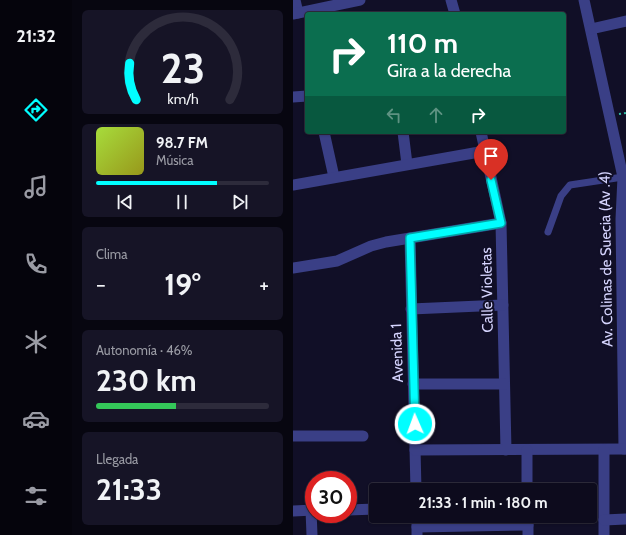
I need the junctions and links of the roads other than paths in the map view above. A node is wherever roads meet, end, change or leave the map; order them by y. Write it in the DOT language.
graph roads {
  1 [pos="295,0"];
  2 [pos="360,0"];
  3 [pos="451,0"];
  4 [pos="585,0"];
  5 [pos="454,12"];
  6 [pos="295,13"];
  7 [pos="626,21"];
  8 [pos="591,28"];
  9 [pos="305,96"];
  10 [pos="293,97"];
  11 [pos="324,134"];
  12 [pos="403,134"];
  13 [pos="481,134"];
  14 [pos="485,151"];
  15 [pos="407,164"];
  16 [pos="623,177"];
  17 [pos="335,178"];
  18 [pos="293,185"];
  19 [pos="501,223"];
  20 [pos="548,232"];
  21 [pos="410,238"];
  22 [pos="293,268"];
  23 [pos="623,301"];
  24 [pos="503,305"];
  25 [pos="411,310"];
  26 [pos="623,375"];
  27 [pos="413,384"];
  28 [pos="504,384"];
  29 [pos="293,436"];
  30 [pos="363,436"];
  31 [pos="625,449"];
  32 [pos="415,450"];
  33 [pos="506,450"];
  34 [pos="527,450"];
  35 [pos="604,450"];
  36 [pos="416,483"];
  37 [pos="527,483"];
  38 [pos="369,509"];
  39 [pos="305,510"];
  40 [pos="357,510"];
  41 [pos="293,511"];
  42 [pos="626,519"];
  43 [pos="604,520"];
  44 [pos="312,523"];
  45 [pos="528,525"];
  46 [pos="417,526"];
  47 [pos="312,535"];
  48 [pos="604,535"];
  1 -- 6 [label="street"];
  2 -- 6 [label="street"];
  3 -- 5 [label="street"];
  4 -- 8 [label="street, Av. Colinas de Suecia (Av .4)"];
  7 -- 8 [label="street"];
  8 -- 16 [label="street, Av. Colinas de Suecia (Av .4)"];
  9 -- 10 [label="street"];
  11 -- 17 [label="street"];
  12 -- 15 [label="street"];
  13 -- 14 [label="street, Calle Violetas"];
  14 -- 15 [label="street"];
  14 -- 19 [label="street, Calle Violetas"];
  15 -- 17 [label="street"];
  16 -- 20 [label="lane"];
  16 -- 23 [label="street, Av. Colinas de Suecia (Av .4)"];
  17 -- 18 [label="street"];
  19 -- 21 [label="street"];
  19 -- 24 [label="street, Calle Violetas"];
  21 -- 22 [label="street"];
  21 -- 25 [label="street, Avenida 1"];
  23 -- 26 [label="street, Av. Colinas de Suecia (Av .4)"];
  24 -- 25 [label="street"];
  24 -- 28 [label="street, Calle Violetas"];
  25 -- 27 [label="street, Avenida 1"];
  26 -- 31 [label="street, Av. Colinas de Suecia (Av .4)"];
  27 -- 28 [label="street"];
  27 -- 32 [label="street, Avenida 1"];
  28 -- 33 [label="street, Calle Violetas"];
  29 -- 30 [label="street"];
  31 -- 35 [label="street"];
  32 -- 33 [label="street"];
  32 -- 36 [label="street, Avenida 1"];
  33 -- 34 [label="street"];
  34 -- 35 [label="street"];
  34 -- 37 [label="street"];
  35 -- 43 [label="street"];
  38 -- 40 [label="street"];
  39 -- 41 [label="street"];
  42 -- 43 [label="street"];
  43 -- 48 [label="street"];
  44 -- 47 [label="street"];
  45 -- 46 [label="street"];
}
